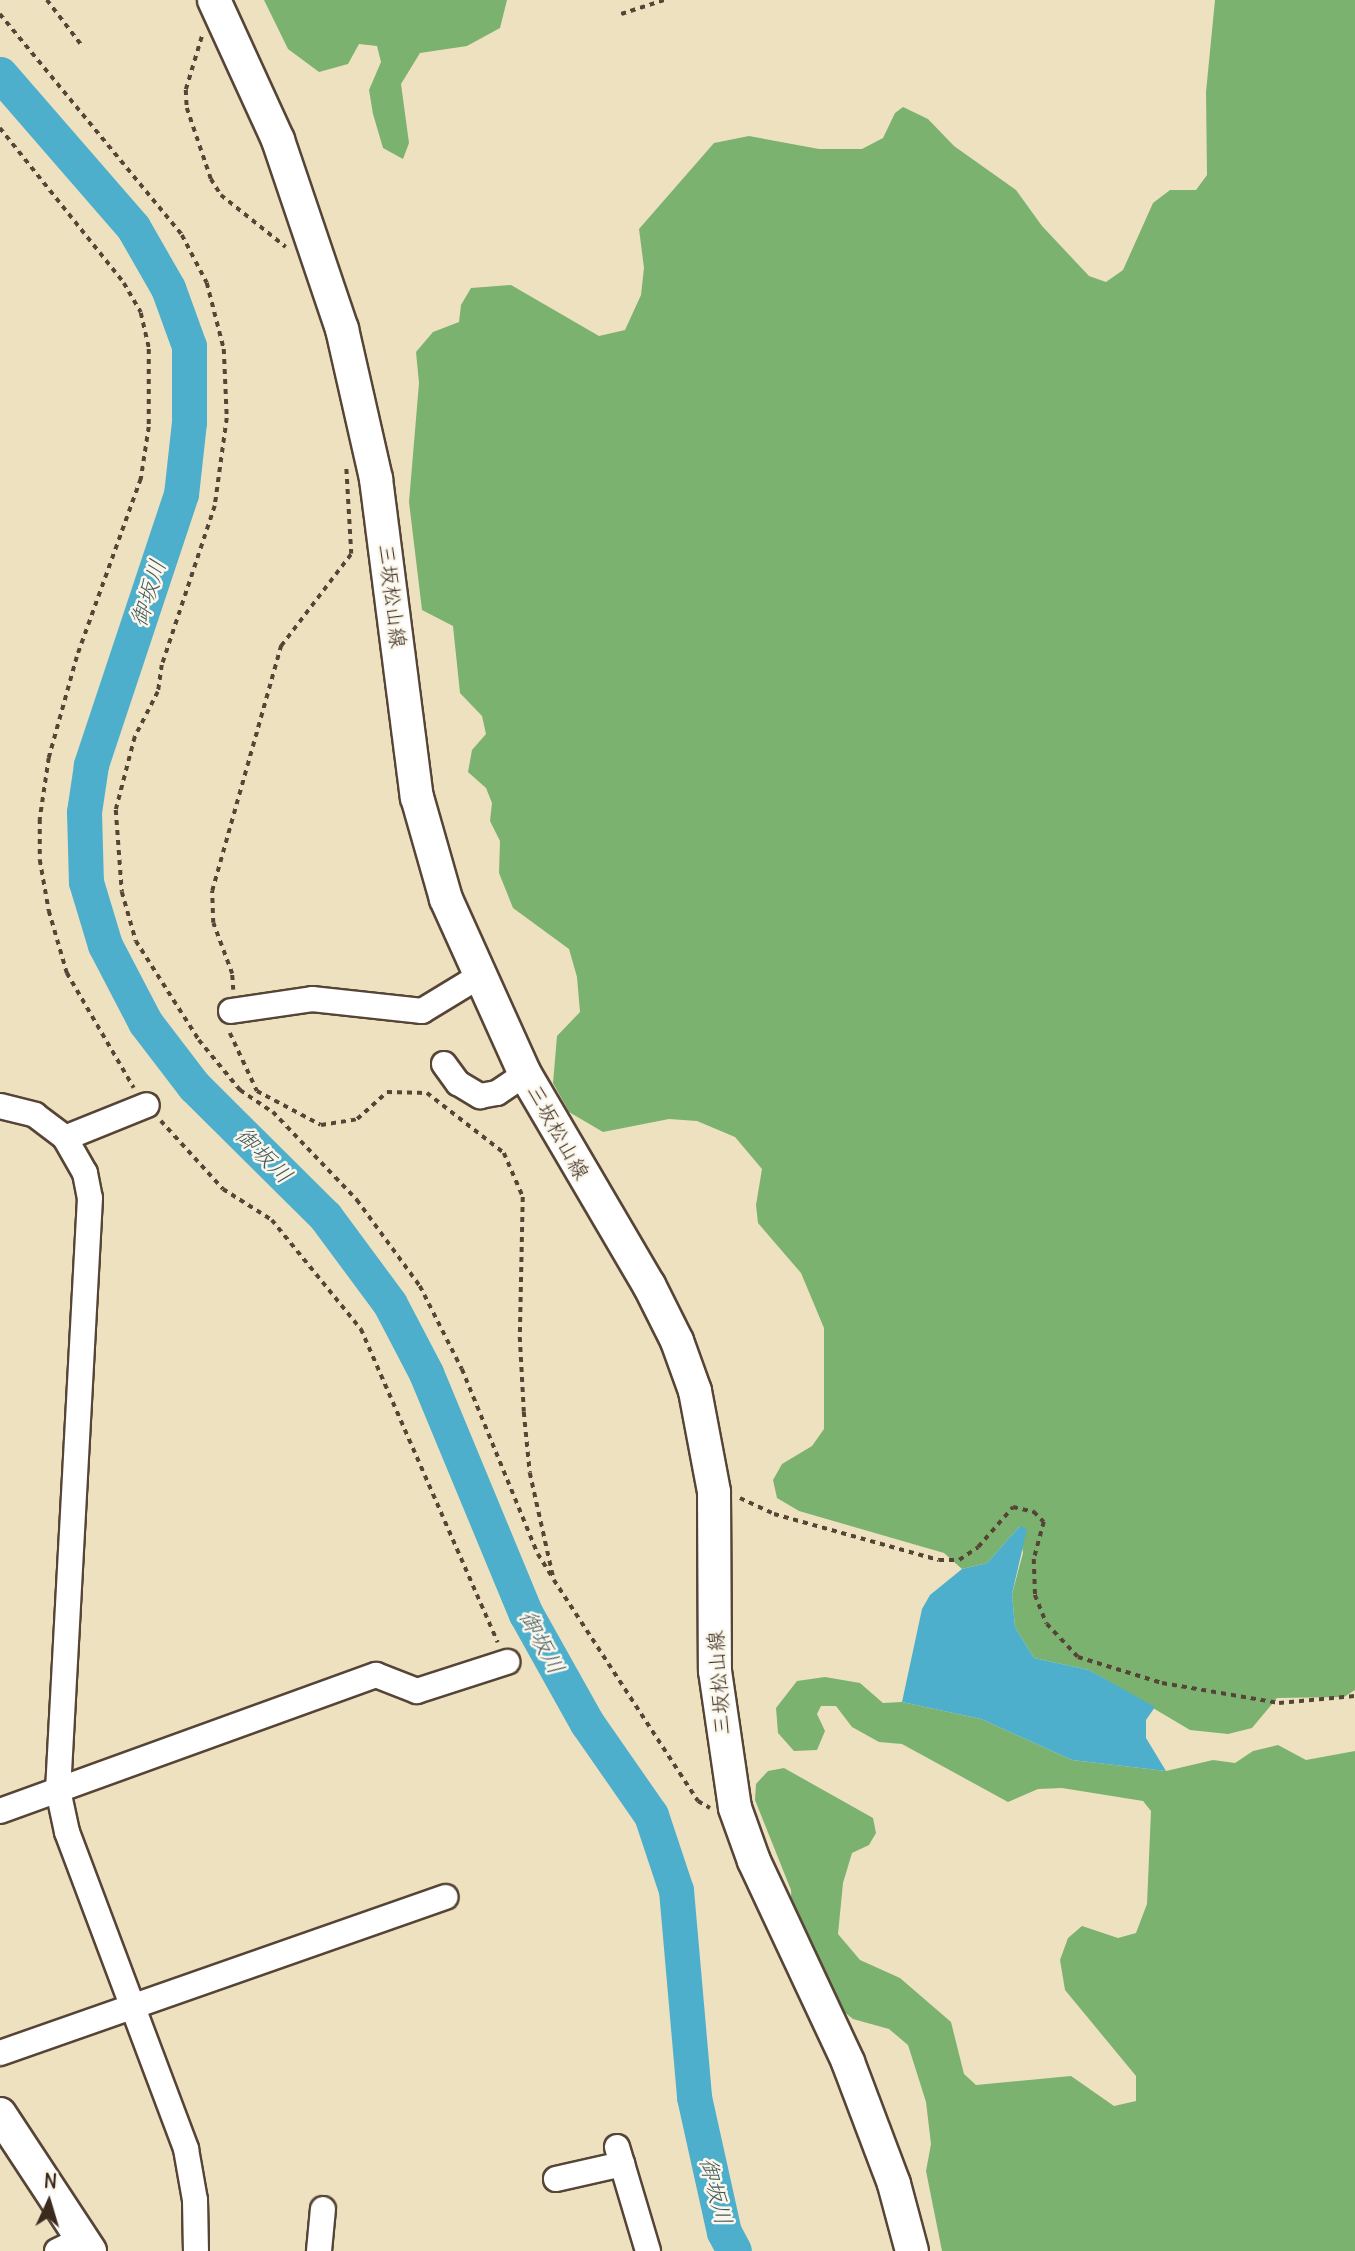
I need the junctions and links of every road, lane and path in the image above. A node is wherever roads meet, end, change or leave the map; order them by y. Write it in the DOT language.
graph roads {
  1 [pos="47,0"];
  2 [pos="664,0"];
  3 [pos="217,7"];
  4 [pos="0,14"];
  5 [pos="621,14"];
  6 [pos="83,47"];
  7 [pos="0,128"];
  8 [pos="290,255"];
  9 [pos="346,461"];
  10 [pos="478,978"];
  11 [pos="231,1012"];
  12 [pos="444,1064"];
  13 [pos="525,1074"];
  14 [pos="148,1105"];
  15 [pos="0,1106"];
  16 [pos="65,1138"];
  17 [pos="714,1492"];
  18 [pos="554,1580"];
  19 [pos="507,1662"];
  20 [pos="1355,1696"];
  21 [pos="58,1790"];
  22 [pos="735,1808"];
  23 [pos="0,1811"];
  24 [pos="446,1897"];
  25 [pos="131,2008"];
  26 [pos="0,2053"];
  27 [pos="0,2114"];
  28 [pos="556,2179"];
  29 [pos="323,2208"];
  30 [pos="76,2247"];
  31 [pos="196,2251"];
  32 [pos="319,2251"];
  33 [pos="648,2251"];
  34 [pos="912,2251"];
  1 -- 6 [label="path"];
  2 -- 5 [label="path"];
  3 -- 8 [label="path"];
  3 -- 10 [label="main road, 三坂松山線"];
  4 -- 18 [label="path"];
  7 -- 14 [label="path"];
  9 -- 11 [label="path"];
  10 -- 11 [label="street"];
  10 -- 13 [label="main road, 三坂松山線"];
  11 -- 18 [label="path"];
  12 -- 13 [label="street"];
  13 -- 17 [label="main road, 三坂松山線"];
  14 -- 16 [label="street"];
  14 -- 19 [label="path"];
  15 -- 16 [label="street"];
  16 -- 21 [label="street"];
  17 -- 20 [label="path"];
  17 -- 22 [label="main road, 三坂松山線"];
  18 -- 22 [label="path"];
  19 -- 21 [label="street"];
  21 -- 23 [label="street"];
  21 -- 25 [label="street"];
  22 -- 34 [label="main road, 三坂松山線"];
  24 -- 25 [label="street"];
  25 -- 26 [label="street"];
  25 -- 31 [label="street"];
  27 -- 30 [label="main road"];
  28 -- 33 [label="street"];
  29 -- 32 [label="street"];
}
